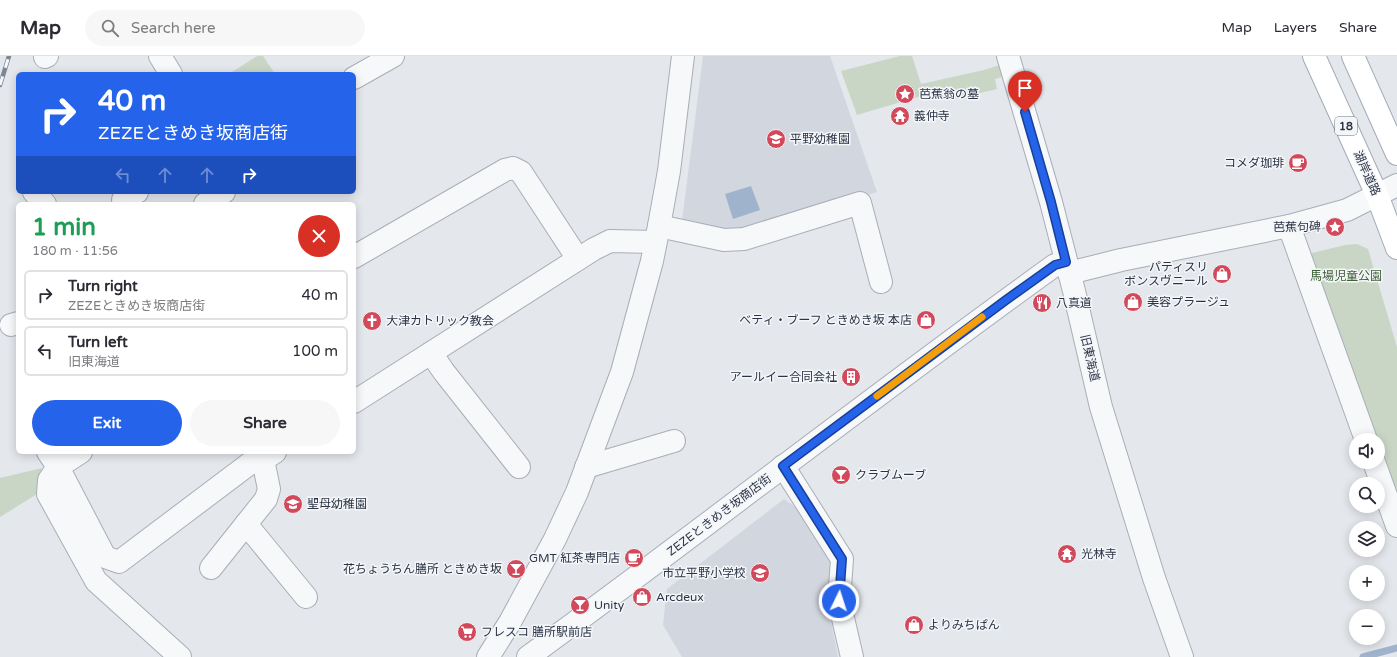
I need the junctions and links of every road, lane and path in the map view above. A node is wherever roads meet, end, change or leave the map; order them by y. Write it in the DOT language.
graph roads {
  1 [pos="160,56"];
  2 [pos="392,56"];
  3 [pos="683,56"];
  4 [pos="1008,56"];
  5 [pos="1314,56"];
  6 [pos="1353,56"];
  7 [pos="170,72"];
  8 [pos="356,77"];
  9 [pos="1397,154"];
  10 [pos="1397,185"];
  11 [pos="36,194"];
  12 [pos="221,194"];
  13 [pos="1377,195"];
  14 [pos="44,202"];
  15 [pos="208,202"];
  16 [pos="1289,226"];
  17 [pos="657,234"];
  18 [pos="1397,248"];
  19 [pos="356,256"];
  20 [pos="578,259"];
  21 [pos="1067,267"];
  22 [pos="881,282"];
  23 [pos="431,353"];
  24 [pos="356,401"];
  25 [pos="1363,433"];
  26 [pos="674,441"];
  27 [pos="74,454"];
  28 [pos="260,456"];
  29 [pos="53,460"];
  30 [pos="783,466"];
  31 [pos="519,467"];
  32 [pos="586,467"];
  33 [pos="1377,469"];
  34 [pos="246,524"];
  35 [pos="1397,526"];
  36 [pos="210,568"];
  37 [pos="306,597"];
  38 [pos="180,657"];
  39 [pos="488,657"];
  40 [pos="528,657"];
  41 [pos="852,657"];
  42 [pos="1182,657"];
  1 -- 7 [label="street"];
  2 -- 8 [label="street"];
  3 -- 17 [label="street"];
  4 -- 21 [label="street, 旧東海道"];
  5 -- 13 [label="main road, 湖岸道路 / 18"];
  6 -- 9 [label="main road"];
  10 -- 13 [label="street, ZEZEときめき坂商店街"];
  11 -- 14 [label="street"];
  12 -- 15 [label="street"];
  13 -- 16 [label="street, ZEZEときめき坂商店街"];
  13 -- 18 [label="main road, 湖岸道路 / 18"];
  16 -- 21 [label="street, ZEZEときめき坂商店街"];
  16 -- 25 [label="street"];
  17 -- 20 [label="street"];
  17 -- 22 [label="street"];
  17 -- 32 [label="street"];
  19 -- 20 [label="street"];
  20 -- 23 [label="street"];
  21 -- 30 [label="street, ZEZEときめき坂商店街"];
  21 -- 42 [label="street, 旧東海道"];
  23 -- 24 [label="street"];
  23 -- 31 [label="street"];
  26 -- 32 [label="street"];
  27 -- 29 [label="street"];
  28 -- 29 [label="street"];
  28 -- 34 [label="street"];
  29 -- 38 [label="street"];
  30 -- 40 [label="street, ZEZEときめき坂商店街"];
  30 -- 41 [label="street"];
  32 -- 39 [label="street"];
  33 -- 35 [label="street"];
  34 -- 36 [label="street"];
  34 -- 37 [label="street"];
}
